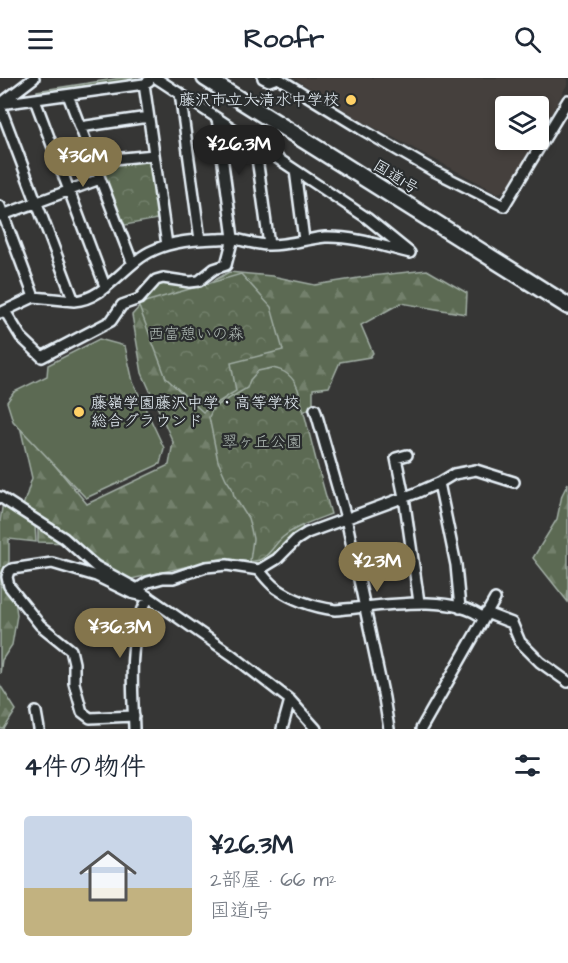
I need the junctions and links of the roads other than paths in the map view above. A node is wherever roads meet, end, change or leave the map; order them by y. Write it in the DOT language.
graph roads {
  1 [pos="34,78"];
  2 [pos="155,78"];
  3 [pos="205,78"];
  4 [pos="222,78"];
  5 [pos="263,78"];
  6 [pos="277,78"];
  7 [pos="144,84"];
  8 [pos="180,93"];
  9 [pos="68,95"];
  10 [pos="35,100"];
  11 [pos="568,100"];
  12 [pos="0,105"];
  13 [pos="148,117"];
  14 [pos="217,117"];
  15 [pos="80,127"];
  16 [pos="255,143"];
  17 [pos="154,155"];
  18 [pos="93,161"];
  19 [pos="295,170"];
  20 [pos="100,179"];
  21 [pos="69,191"];
  22 [pos="37,203"];
  23 [pos="1,212"];
  24 [pos="367,218"];
  25 [pos="233,238"];
  26 [pos="200,240"];
  27 [pos="304,240"];
  28 [pos="371,242"];
  29 [pos="167,245"];
  30 [pos="269,245"];
  31 [pos="132,262"];
  32 [pos="105,286"];
  33 [pos="568,295"];
  34 [pos="34,297"];
  35 [pos="74,301"];
  36 [pos="568,306"];
  37 [pos="2,311"];
  38 [pos="315,409"];
  39 [pos="407,455"];
  40 [pos="514,482"];
  41 [pos="439,483"];
  42 [pos="0,497"];
  43 [pos="404,497"];
  44 [pos="346,518"];
  45 [pos="260,570"];
  46 [pos="137,589"];
  47 [pos="149,597"];
  48 [pos="495,599"];
  49 [pos="418,602"];
  50 [pos="365,608"];
  51 [pos="460,608"];
  52 [pos="485,616"];
  53 [pos="568,682"];
  54 [pos="290,700"];
  55 [pos="36,712"];
  56 [pos="134,716"];
  57 [pos="90,718"];
  58 [pos="39,729"];
  59 [pos="92,729"];
  60 [pos="134,729"];
  61 [pos="282,729"];
  62 [pos="316,729"];
  63 [pos="389,729"];
  64 [pos="421,729"];
  1 -- 12 [label="street"];
  2 -- 7 [label="street"];
  2 -- 8 [label="street"];
  3 -- 36 [label="highway, 国道1号"];
  4 -- 33 [label="highway, 国道1号"];
  5 -- 6 [label="street"];
  6 -- 11 [label="street"];
  7 -- 9 [label="street"];
  7 -- 13 [label="street"];
  8 -- 14 [label="street"];
  8 -- 26 [label="street"];
  9 -- 10 [label="street"];
  9 -- 15 [label="street"];
  10 -- 12 [label="street"];
  10 -- 21 [label="street"];
  12 -- 22 [label="street"];
  13 -- 15 [label="street"];
  13 -- 17 [label="street"];
  14 -- 16 [label="street"];
  14 -- 25 [label="street"];
  15 -- 18 [label="street"];
  16 -- 19 [label="street"];
  16 -- 30 [label="street"];
  17 -- 18 [label="street"];
  17 -- 29 [label="street"];
  18 -- 20 [label="street"];
  19 -- 24 [label="street"];
  19 -- 27 [label="street"];
  20 -- 21 [label="street"];
  20 -- 31 [label="street"];
  21 -- 22 [label="street"];
  21 -- 32 [label="street"];
  22 -- 23 [label="street"];
  22 -- 35 [label="street"];
  23 -- 34 [label="street"];
  24 -- 28 [label="street"];
  24 -- 28 [label="street"];
  25 -- 26 [label="street"];
  25 -- 30 [label="street"];
  25 -- 37 [label="street"];
  26 -- 29 [label="street"];
  27 -- 28 [label="street"];
  27 -- 30 [label="street"];
  29 -- 31 [label="street"];
  31 -- 32 [label="street"];
  32 -- 35 [label="street"];
  34 -- 35 [label="street"];
  34 -- 37 [label="street"];
  38 -- 44 [label="street"];
  39 -- 43 [label="street"];
  40 -- 41 [label="street"];
  41 -- 43 [label="street"];
  41 -- 51 [label="street"];
  42 -- 46 [label="street"];
  43 -- 44 [label="street"];
  43 -- 49 [label="street"];
  44 -- 45 [label="street"];
  44 -- 50 [label="street"];
  45 -- 46 [label="street"];
  45 -- 50 [label="street"];
  46 -- 47 [label="street"];
  47 -- 54 [label="street"];
  47 -- 56 [label="street"];
  47 -- 57 [label="street"];
  48 -- 52 [label="street"];
  49 -- 50 [label="street"];
  49 -- 51 [label="street"];
  50 -- 63 [label="street"];
  51 -- 52 [label="street"];
  52 -- 53 [label="street"];
  52 -- 64 [label="street"];
  54 -- 61 [label="street"];
  54 -- 62 [label="street"];
  55 -- 58 [label="street"];
  56 -- 57 [label="street"];
  56 -- 60 [label="street"];
  57 -- 59 [label="street"];
}
